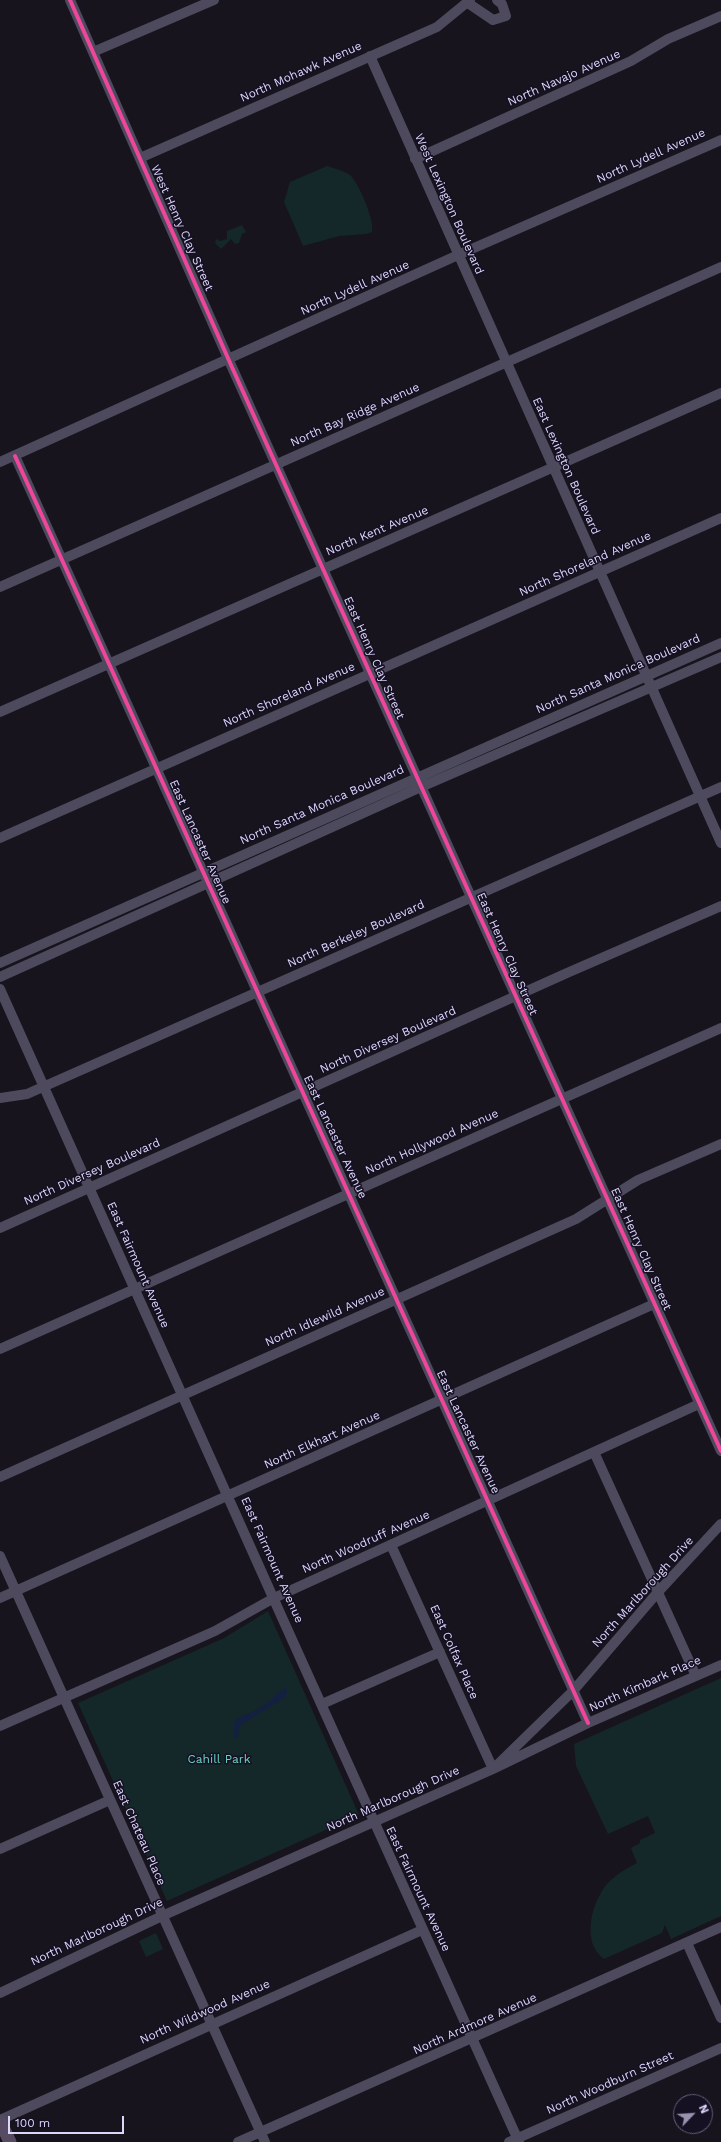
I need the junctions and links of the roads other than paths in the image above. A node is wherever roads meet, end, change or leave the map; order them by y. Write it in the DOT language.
graph roads {
  1 [pos="70,0"];
  2 [pos="214,0"];
  3 [pos="497,0"];
  4 [pos="469,2"];
  5 [pos="721,16"];
  6 [pos="93,52"];
  7 [pos="370,56"];
  8 [pos="721,140"];
  9 [pos="140,158"];
  10 [pos="415,159"];
  11 [pos="458,255"];
  12 [pos="721,266"];
  13 [pos="228,358"];
  14 [pos="506,363"];
  15 [pos="721,393"];
  16 [pos="15,456"];
  17 [pos="0,462"];
  18 [pos="276,464"];
  19 [pos="552,468"];
  20 [pos="721,518"];
  21 [pos="63,559"];
  22 [pos="323,569"];
  23 [pos="599,572"];
  24 [pos="0,587"];
  25 [pos="721,643"];
  26 [pos="721,658"];
  27 [pos="109,664"];
  28 [pos="370,674"];
  29 [pos="646,676"];
  30 [pos="652,688"];
  31 [pos="0,712"];
  32 [pos="156,768"];
  33 [pos="416,777"];
  34 [pos="421,787"];
  35 [pos="721,787"];
  36 [pos="700,796"];
  37 [pos="0,838"];
  38 [pos="721,843"];
  39 [pos="203,873"];
  40 [pos="208,884"];
  41 [pos="470,897"];
  42 [pos="721,906"];
  43 [pos="0,963"];
  44 [pos="0,977"];
  45 [pos="0,989"];
  46 [pos="257,993"];
  47 [pos="515,997"];
  48 [pos="721,1028"];
  49 [pos="44,1087"];
  50 [pos="303,1092"];
  51 [pos="0,1098"];
  52 [pos="562,1099"];
  53 [pos="721,1145"];
  54 [pos="89,1188"];
  55 [pos="349,1193"];
  56 [pos="607,1200"];
  57 [pos="0,1228"];
  58 [pos="135,1290"];
  59 [pos="397,1299"];
  60 [pos="654,1304"];
  61 [pos="0,1349"];
  62 [pos="183,1395"];
  63 [pos="442,1401"];
  64 [pos="700,1404"];
  65 [pos="721,1451"];
  66 [pos="594,1452"];
  67 [pos="0,1477"];
  68 [pos="229,1496"];
  69 [pos="488,1501"];
  70 [pos="721,1524"];
  71 [pos="391,1545"];
  72 [pos="0,1556"];
  73 [pos="16,1591"];
  74 [pos="658,1592"];
  75 [pos="0,1598"];
  76 [pos="274,1598"];
  77 [pos="440,1652"];
  78 [pos="721,1665"];
  79 [pos="696,1676"];
  80 [pos="573,1691"];
  81 [pos="64,1697"];
  82 [pos="322,1704"];
  83 [pos="588,1724"];
  84 [pos="0,1726"];
  85 [pos="493,1769"];
  86 [pos="110,1800"];
  87 [pos="374,1822"];
  88 [pos="0,1849"];
  89 [pos="162,1916"];
  90 [pos="721,1928"];
  91 [pos="422,1930"];
  92 [pos="686,1943"];
  93 [pos="0,1993"];
  94 [pos="721,2018"];
  95 [pos="211,2024"];
  96 [pos="473,2039"];
  97 [pos="721,2048"];
  98 [pos="0,2120"];
  99 [pos="260,2132"];
  100 [pos="515,2141"];
  101 [pos="10,2142"];
  102 [pos="238,2142"];
  103 [pos="265,2142"];
  1 -- 6 [label="street, West Henry Clay Street"];
  2 -- 6 [label="street"];
  3 -- 4 [label="street, North Mohawk Avenue"];
  4 -- 7 [label="street, North Mohawk Avenue"];
  5 -- 10 [label="street, North Navajo Avenue"];
  6 -- 9 [label="street, West Henry Clay Street"];
  7 -- 9 [label="street, North Mohawk Avenue"];
  7 -- 10 [label="street, West Lexington Boulevard"];
  8 -- 11 [label="street, North Lydell Avenue"];
  9 -- 13 [label="street, West Henry Clay Street"];
  10 -- 11 [label="street, West Lexington Boulevard"];
  11 -- 13 [label="street, North Lydell Avenue"];
  11 -- 14 [label="street, West Lexington Boulevard"];
  12 -- 14 [label="street, North Bay Ridge Avenue"];
  13 -- 16 [label="street, North Lydell Avenue"];
  13 -- 18 [label="street, West Henry Clay Street"];
  14 -- 18 [label="street, North Bay Ridge Avenue"];
  14 -- 19 [label="street, East Lexington Boulevard"];
  15 -- 19 [label="street, North Kent Avenue"];
  16 -- 17 [label="street, North Lydell Avenue"];
  16 -- 21 [label="street, East Lancaster Avenue"];
  18 -- 21 [label="street, North Bay Ridge Avenue"];
  18 -- 22 [label="street, East Henry Clay Street"];
  19 -- 22 [label="street, North Kent Avenue"];
  19 -- 23 [label="street, East Lexington Boulevard"];
  20 -- 23 [label="street, North Shoreland Avenue"];
  21 -- 24 [label="street, North Bay Ridge Avenue"];
  21 -- 27 [label="street, East Lancaster Avenue"];
  22 -- 27 [label="street, North Kent Avenue"];
  22 -- 28 [label="street, East Henry Clay Street"];
  23 -- 28 [label="street, North Shoreland Avenue"];
  23 -- 29 [label="street, East Lexington Boulevard"];
  25 -- 29 [label="street, North Santa Monica Boulevard"];
  26 -- 30 [label="street, North Santa Monica Boulevard"];
  27 -- 31 [label="street, North Kent Avenue"];
  27 -- 32 [label="street, East Lancaster Avenue"];
  28 -- 32 [label="street, North Shoreland Avenue"];
  28 -- 33 [label="street, East Henry Clay Street"];
  29 -- 30 [label="street, East Lexington Boulevard"];
  29 -- 33 [label="street, North Santa Monica Boulevard"];
  30 -- 34 [label="street, North Santa Monica Boulevard"];
  30 -- 36 [label="street, East Lexington Boulevard"];
  32 -- 37 [label="street, North Shoreland Avenue"];
  32 -- 39 [label="street, East Lancaster Avenue"];
  33 -- 34 [label="street, East Henry Clay Street"];
  33 -- 39 [label="street, North Santa Monica Boulevard"];
  34 -- 40 [label="street, North Santa Monica Boulevard"];
  34 -- 41 [label="street, East Henry Clay Street"];
  35 -- 36 [label="street, North Berkeley Boulevard"];
  36 -- 38 [label="street, East Lexington Boulevard"];
  36 -- 41 [label="street, North Berkeley Boulevard"];
  39 -- 40 [label="street, East Lancaster Avenue"];
  39 -- 43 [label="street, North Santa Monica Boulevard"];
  40 -- 44 [label="street, North Santa Monica Boulevard"];
  40 -- 46 [label="street, East Lancaster Avenue"];
  41 -- 46 [label="street, North Berkeley Boulevard"];
  41 -- 47 [label="street, East Henry Clay Street"];
  42 -- 47 [label="street, North Diversey Boulevard"];
  45 -- 49 [label="street, East Fairmount Avenue"];
  46 -- 49 [label="street, North Berkeley Boulevard"];
  46 -- 50 [label="street, East Lancaster Avenue"];
  47 -- 50 [label="street, North Diversey Boulevard"];
  47 -- 52 [label="street, East Henry Clay Street"];
  48 -- 52 [label="street, North Hollywood Avenue"];
  49 -- 51 [label="street, North Berkeley Boulevard"];
  49 -- 54 [label="street, East Fairmount Avenue"];
  50 -- 54 [label="street, North Diversey Boulevard"];
  50 -- 55 [label="street, East Lancaster Avenue"];
  52 -- 55 [label="street, North Hollywood Avenue"];
  52 -- 56 [label="street, East Henry Clay Street"];
  53 -- 56 [label="street, North Idlewild Avenue"];
  54 -- 57 [label="street, North Diversey Boulevard"];
  54 -- 58 [label="street, East Fairmount Avenue"];
  55 -- 58 [label="street, North Hollywood Avenue"];
  55 -- 59 [label="street, East Lancaster Avenue"];
  56 -- 59 [label="street, North Idlewild Avenue"];
  56 -- 60 [label="street, East Henry Clay Street"];
  58 -- 61 [label="street, North Hollywood Avenue"];
  58 -- 62 [label="street, East Fairmount Avenue"];
  59 -- 62 [label="street, North Idlewild Avenue"];
  59 -- 63 [label="street, East Lancaster Avenue"];
  60 -- 63 [label="street, North Elkhart Avenue"];
  60 -- 64 [label="street, East Henry Clay Street"];
  62 -- 67 [label="street, North Idlewild Avenue"];
  62 -- 68 [label="street, East Fairmount Avenue"];
  63 -- 68 [label="street, North Elkhart Avenue"];
  63 -- 69 [label="street, East Lancaster Avenue"];
  64 -- 65 [label="street, East Henry Clay Street"];
  64 -- 66 [label="street, North Woodruff Avenue"];
  66 -- 69 [label="street, North Woodruff Avenue"];
  66 -- 74 [label="street"];
  68 -- 73 [label="street, North Elkhart Avenue"];
  68 -- 76 [label="street, East Fairmount Avenue"];
  69 -- 71 [label="street, North Woodruff Avenue"];
  69 -- 80 [label="street, East Lancaster Avenue"];
  70 -- 74 [label="street, North Marlborough Drive"];
  71 -- 76 [label="street, North Woodruff Avenue"];
  71 -- 77 [label="street, East Colfax Place"];
  72 -- 73 [label="street, East Chateau Place"];
  73 -- 75 [label="street, North Elkhart Avenue"];
  73 -- 81 [label="street, East Chateau Place"];
  74 -- 79 [label="street"];
  74 -- 80 [label="street, North Marlborough Drive"];
  76 -- 81 [label="street, North Woodruff Avenue"];
  76 -- 82 [label="street, East Fairmount Avenue"];
  77 -- 82 [label="street"];
  77 -- 85 [label="street, East Colfax Place"];
  78 -- 79 [label="street, North Kimbark Place"];
  79 -- 83 [label="street, North Kimbark Place"];
  80 -- 83 [label="street, East Lancaster Avenue"];
  80 -- 85 [label="street, North Marlborough Drive"];
  81 -- 84 [label="street, North Woodruff Avenue"];
  81 -- 86 [label="street, East Chateau Place"];
  82 -- 87 [label="street, East Fairmount Avenue"];
  83 -- 85 [label="street, North Kimbark Place"];
  85 -- 87 [label="street, North Marlborough Drive"];
  86 -- 88 [label="street"];
  86 -- 89 [label="street, East Chateau Place"];
  87 -- 89 [label="street, North Marlborough Drive"];
  87 -- 91 [label="street, East Fairmount Avenue"];
  89 -- 93 [label="street, North Marlborough Drive"];
  89 -- 95 [label="street, East Chateau Place"];
  90 -- 92 [label="street, North Ardmore Avenue"];
  91 -- 95 [label="street, North Wildwood Avenue"];
  91 -- 96 [label="street, East Fairmount Avenue"];
  92 -- 94 [label="street"];
  92 -- 96 [label="street, North Ardmore Avenue"];
  95 -- 98 [label="street, North Wildwood Avenue"];
  95 -- 99 [label="street, East Chateau Place"];
  96 -- 99 [label="street, North Ardmore Avenue"];
  96 -- 100 [label="street, East Fairmount Avenue"];
  97 -- 100 [label="street, North Woodburn Street"];
  98 -- 101 [label="main road"];
  99 -- 102 [label="street, North Ardmore Avenue"];
  99 -- 103 [label="street, East Chateau Place"];
}
